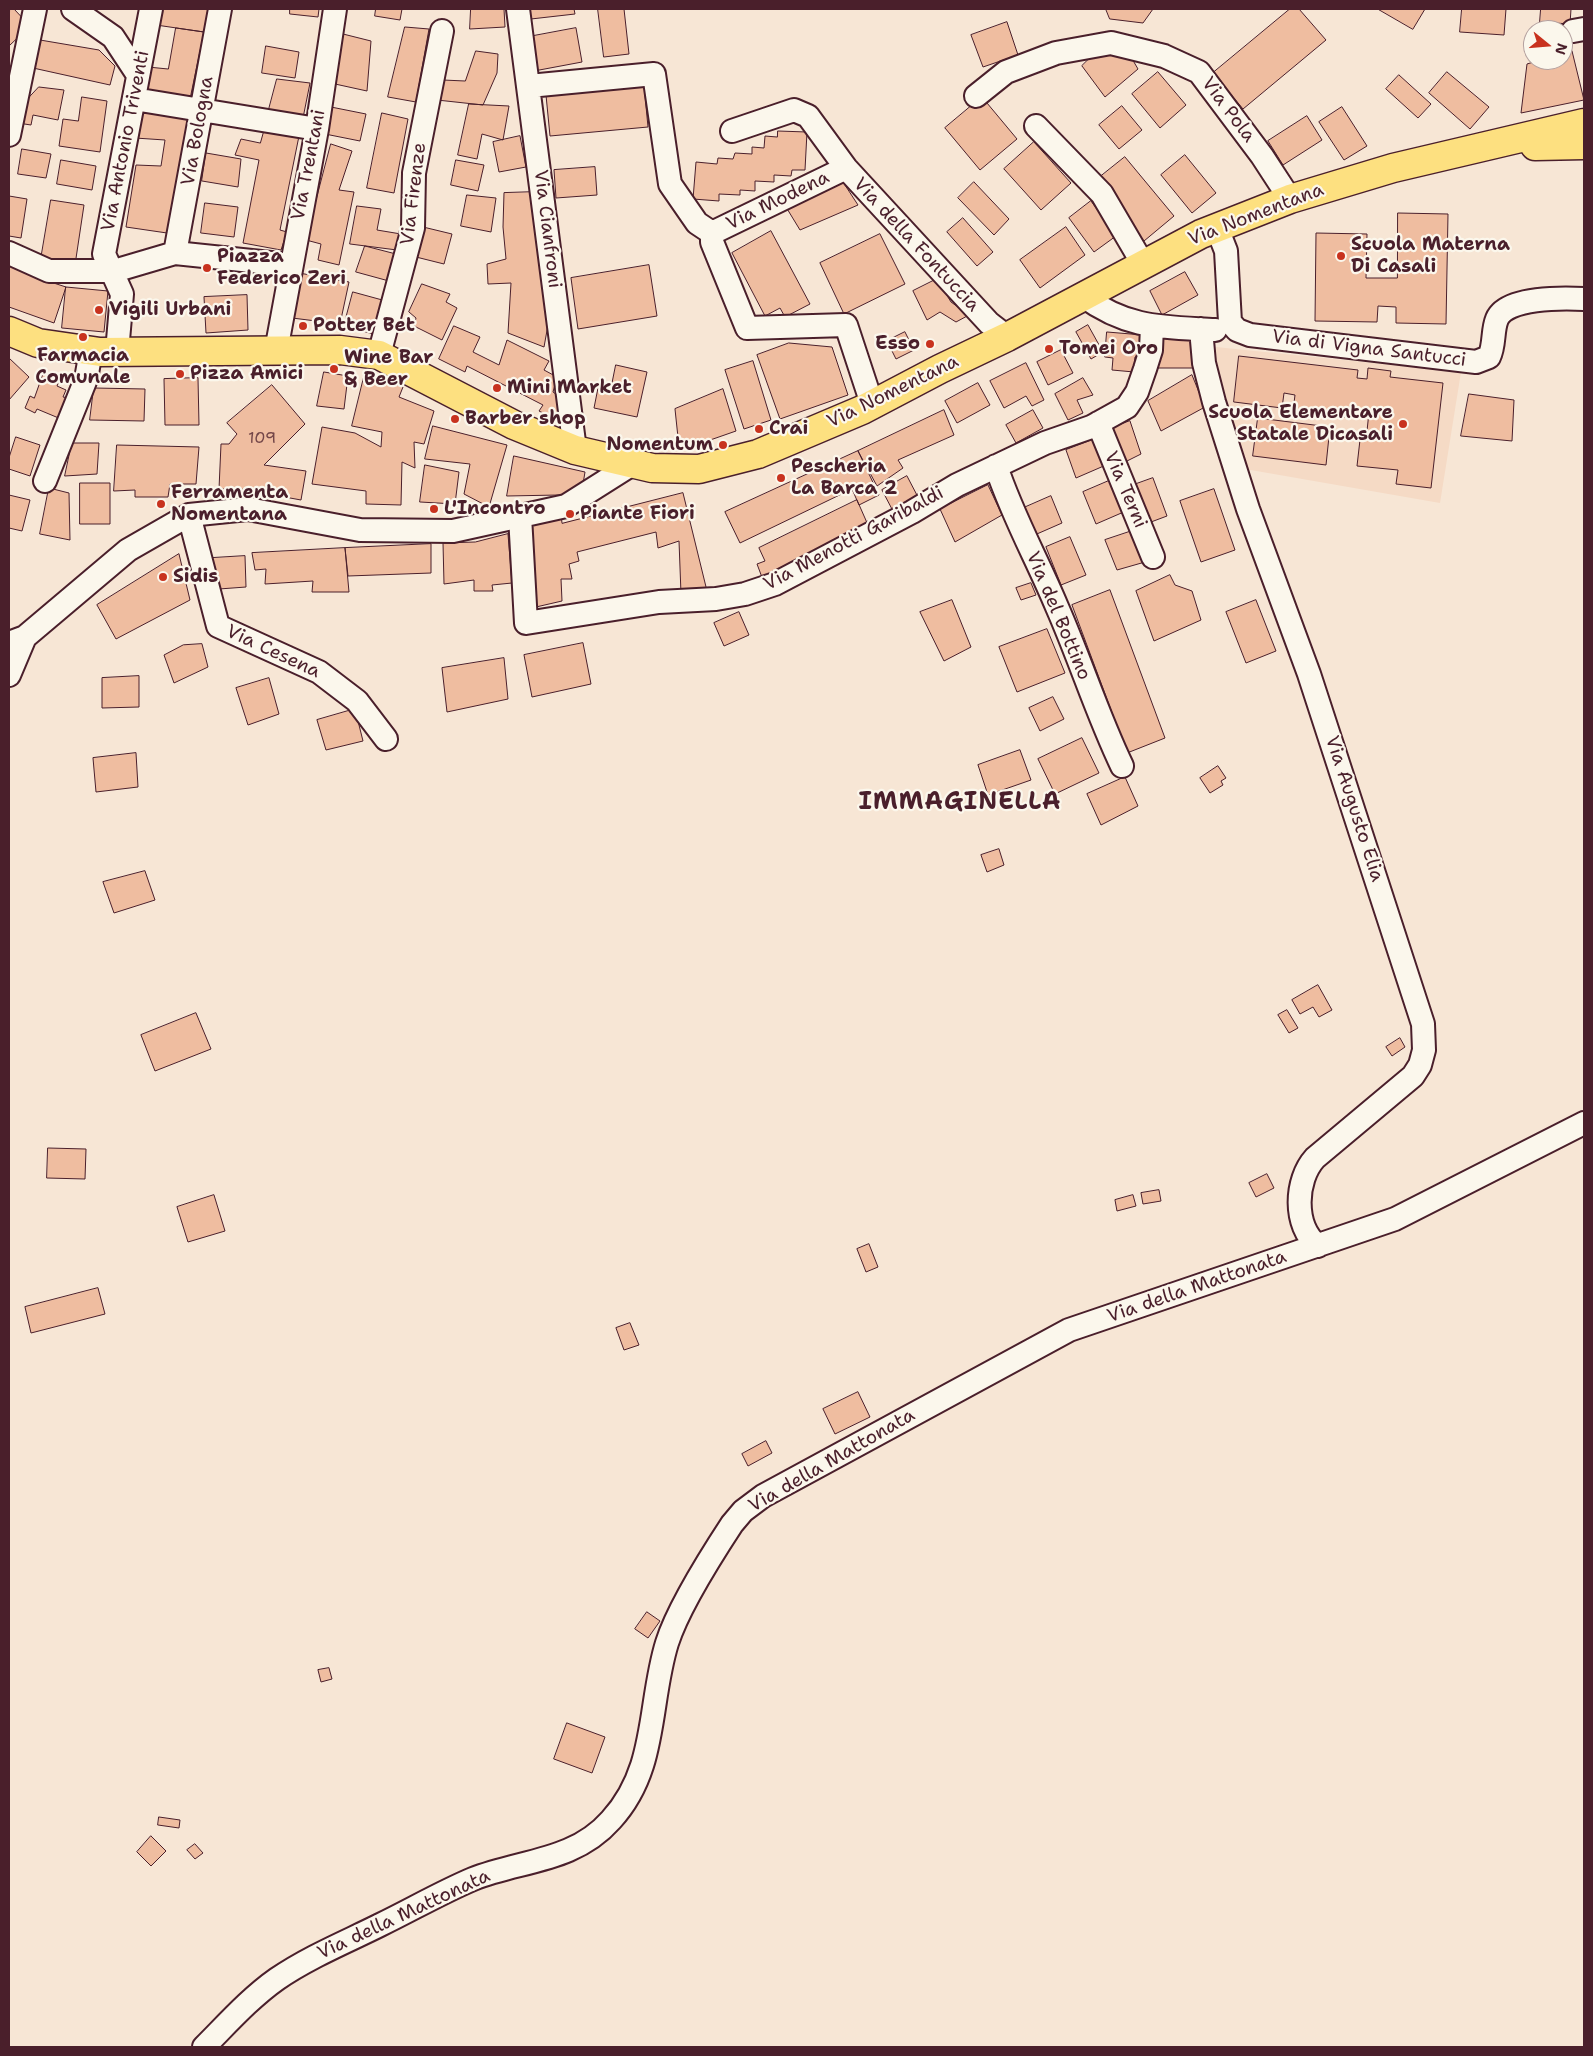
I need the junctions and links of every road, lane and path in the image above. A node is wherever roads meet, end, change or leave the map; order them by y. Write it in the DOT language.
graph roads {
  1 [pos="35,9"];
  2 [pos="73,9"];
  3 [pos="151,9"];
  4 [pos="220,9"];
  5 [pos="335,9"];
  6 [pos="518,9"];
  7 [pos="442,31"];
  8 [pos="138,75"];
  9 [pos="529,86"];
  10 [pos="976,96"];
  11 [pos="134,99"];
  12 [pos="201,110"];
  13 [pos="1584,123"];
  14 [pos="1036,126"];
  15 [pos="317,129"];
  16 [pos="732,131"];
  17 [pos="9,135"];
  18 [pos="1584,145"];
  19 [pos="1486,146"];
  20 [pos="846,168"];
  21 [pos="1290,199"];
  22 [pos="1217,228"];
  23 [pos="712,233"];
  24 [pos="9,253"];
  25 [pos="175,253"];
  26 [pos="1143,264"];
  27 [pos="290,266"];
  28 [pos="114,271"];
  29 [pos="1083,296"];
  30 [pos="1584,299"];
  31 [pos="1152,326"];
  32 [pos="1234,326"];
  33 [pos="1201,329"];
  34 [pos="9,332"];
  35 [pos="1007,337"];
  36 [pos="104,351"];
  37 [pos="276,351"];
  38 [pos="379,355"];
  39 [pos="872,404"];
  40 [pos="1098,423"];
  41 [pos="575,450"];
  42 [pos="634,463"];
  43 [pos="996,466"];
  44 [pos="45,480"];
  45 [pos="189,515"];
  46 [pos="520,516"];
  47 [pos="1152,557"];
  48 [pos="17,640"];
  49 [pos="9,675"];
  50 [pos="386,740"];
  51 [pos="1122,766"];
  52 [pos="1584,1123"];
  53 [pos="1318,1246"];
  54 [pos="204,2047"];
  1 -- 17 [label="street"];
  2 -- 8 [label="street"];
  3 -- 8 [label="street, Via Antonio Triventi"];
  4 -- 12 [label="street, Via Bologna"];
  5 -- 15 [label="street, Via Trentani"];
  6 -- 9 [label="street, Via Cianfroni"];
  7 -- 38 [label="street, Via Firenze"];
  8 -- 11 [label="street, Via Antonio Triventi"];
  9 -- 23 [label="street, Via Modena"];
  9 -- 41 [label="street, Via Cianfroni"];
  10 -- 21 [label="street, Via Pola"];
  11 -- 12 [label="street"];
  11 -- 28 [label="street, Via Antonio Triventi"];
  12 -- 15 [label="street"];
  12 -- 25 [label="street, Via Bologna"];
  13 -- 19 [label="main road, Via Nomentana"];
  14 -- 26 [label="street"];
  15 -- 27 [label="street, Via Trentani"];
  16 -- 20 [label="street, Via della Fontuccia"];
  18 -- 19 [label="main road"];
  19 -- 21 [label="main road, Via Nomentana"];
  20 -- 23 [label="street, Via Modena"];
  20 -- 35 [label="street, Via della Fontuccia"];
  21 -- 22 [label="main road, Via Nomentana"];
  22 -- 26 [label="main road, Via Nomentana"];
  22 -- 32 [label="street"];
  23 -- 39 [label="street"];
  24 -- 28 [label="street"];
  25 -- 27 [label="street"];
  25 -- 28 [label="street"];
  26 -- 29 [label="main road, Via Nomentana"];
  27 -- 37 [label="street, Via Trentani"];
  28 -- 36 [label="street, Via Antonio Triventi"];
  29 -- 31 [label="street, Via di Vigna Santucci"];
  29 -- 35 [label="main road, Via Nomentana"];
  30 -- 32 [label="street, Via di Vigna Santucci"];
  31 -- 33 [label="street, Via di Vigna Santucci"];
  31 -- 40 [label="street, Via Menotti Garibaldi"];
  32 -- 33 [label="street, Via di Vigna Santucci"];
  33 -- 53 [label="street, Via Augusto Elia"];
  34 -- 36 [label="main road, Via Nomentana"];
  35 -- 39 [label="main road, Via Nomentana"];
  36 -- 37 [label="main road, Via Nomentana"];
  36 -- 44 [label="street, Via Antonio Triventi"];
  37 -- 38 [label="main road, Via Nomentana"];
  38 -- 41 [label="main road, Via Nomentana"];
  39 -- 42 [label="main road, Via Nomentana"];
  40 -- 43 [label="street, Via Menotti Garibaldi"];
  40 -- 47 [label="street, Via Terni"];
  41 -- 42 [label="main road, Via Nomentana"];
  42 -- 46 [label="street"];
  43 -- 46 [label="street, Via Menotti Garibaldi"];
  43 -- 51 [label="street, Via del Bottino"];
  45 -- 46 [label="street"];
  45 -- 48 [label="street"];
  45 -- 50 [label="street, Via Cesena"];
  48 -- 49 [label="street"];
  52 -- 53 [label="street, Via della Mattonata"];
  53 -- 54 [label="street, Via della Mattonata"];
}
